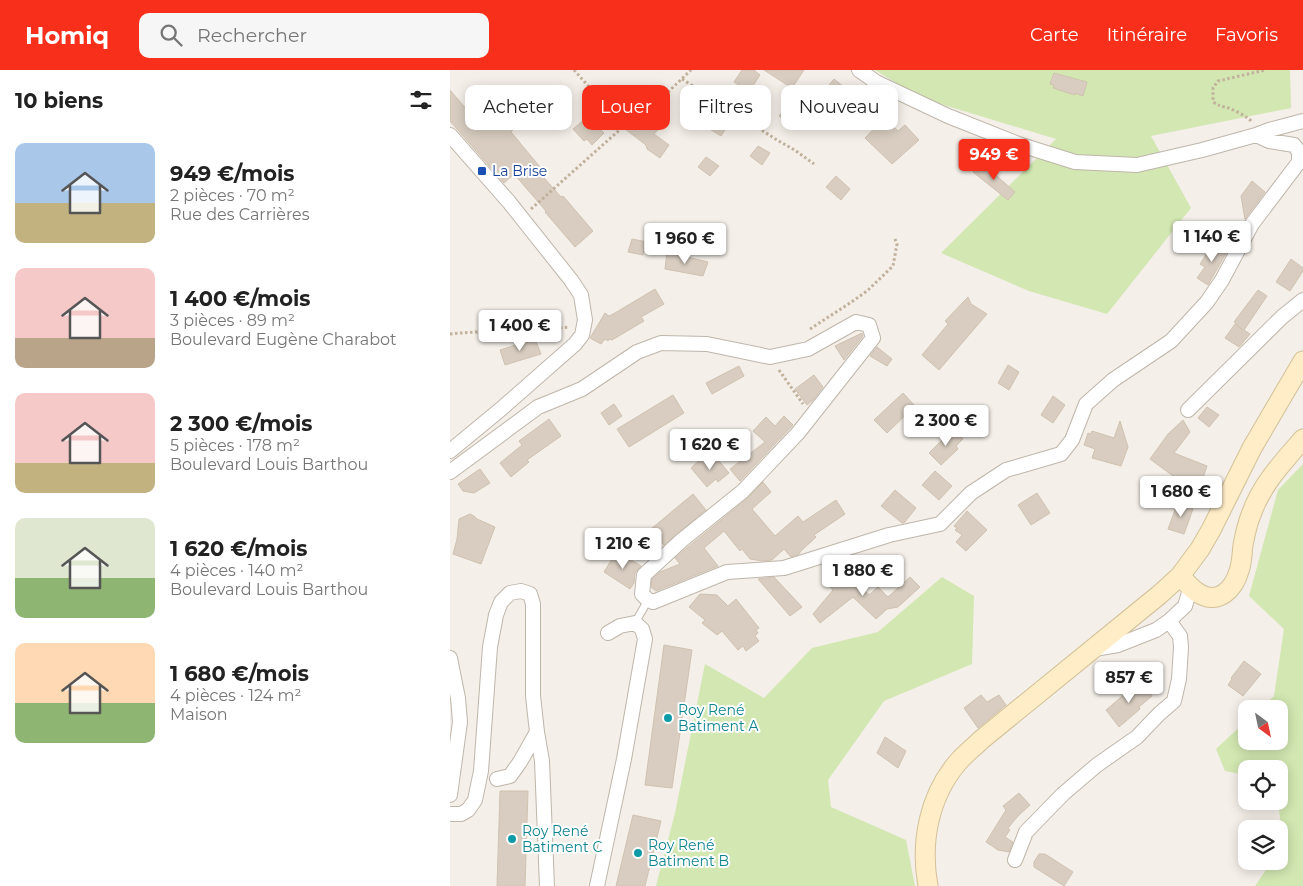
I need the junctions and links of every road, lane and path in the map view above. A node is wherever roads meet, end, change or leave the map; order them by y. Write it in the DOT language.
graph roads {
  1 [pos="574,70"];
  2 [pos="692,70"];
  3 [pos="859,70"];
  4 [pos="1265,70"];
  5 [pos="682,79"];
  6 [pos="587,85"];
  7 [pos="670,90"];
  8 [pos="1303,121"];
  9 [pos="620,130"];
  10 [pos="450,135"];
  11 [pos="1256,135"];
  12 [pos="814,164"];
  13 [pos="521,218"];
  14 [pos="895,239"];
  15 [pos="1303,300"];
  16 [pos="584,325"];
  17 [pos="804,333"];
  18 [pos="450,334"];
  19 [pos="770,357"];
  20 [pos="1303,361"];
  21 [pos="1188,410"];
  22 [pos="811,416"];
  23 [pos="1303,439"];
  24 [pos="450,451"];
  25 [pos="450,472"];
  26 [pos="1185,581"];
  27 [pos="648,600"];
  28 [pos="1169,621"];
  29 [pos="635,623"];
  30 [pos="608,633"];
  31 [pos="1093,650"];
  32 [pos="450,658"];
  33 [pos="537,732"];
  34 [pos="497,779"];
  35 [pos="450,795"];
  36 [pos="450,814"];
  37 [pos="1015,860"];
  38 [pos="547,886"];
  39 [pos="597,886"];
  40 [pos="928,886"];
  1 -- 6 [label="path"];
  2 -- 5 [label="path"];
  3 -- 11 [label="street"];
  4 -- 11 [label="path"];
  5 -- 7 [label="path"];
  5 -- 12 [label="path"];
  8 -- 11 [label="street"];
  9 -- 13 [label="path"];
  10 -- 13 [label="street"];
  11 -- 27 [label="street"];
  13 -- 16 [label="street"];
  14 -- 17 [label="path"];
  15 -- 21 [label="street"];
  16 -- 18 [label="path"];
  16 -- 24 [label="street"];
  19 -- 22 [label="path"];
  19 -- 22 [label="street"];
  19 -- 25 [label="street"];
  20 -- 26 [label="main road"];
  22 -- 27 [label="street"];
  23 -- 26 [label="main road"];
  26 -- 28 [label="street"];
  26 -- 31 [label="main road"];
  27 -- 29 [label="lane"];
  28 -- 31 [label="street"];
  28 -- 37 [label="street"];
  29 -- 30 [label="street"];
  29 -- 39 [label="street"];
  31 -- 40 [label="main road"];
  32 -- 35 [label="street"];
  33 -- 34 [label="street"];
  33 -- 36 [label="street"];
  33 -- 38 [label="street"];
}
